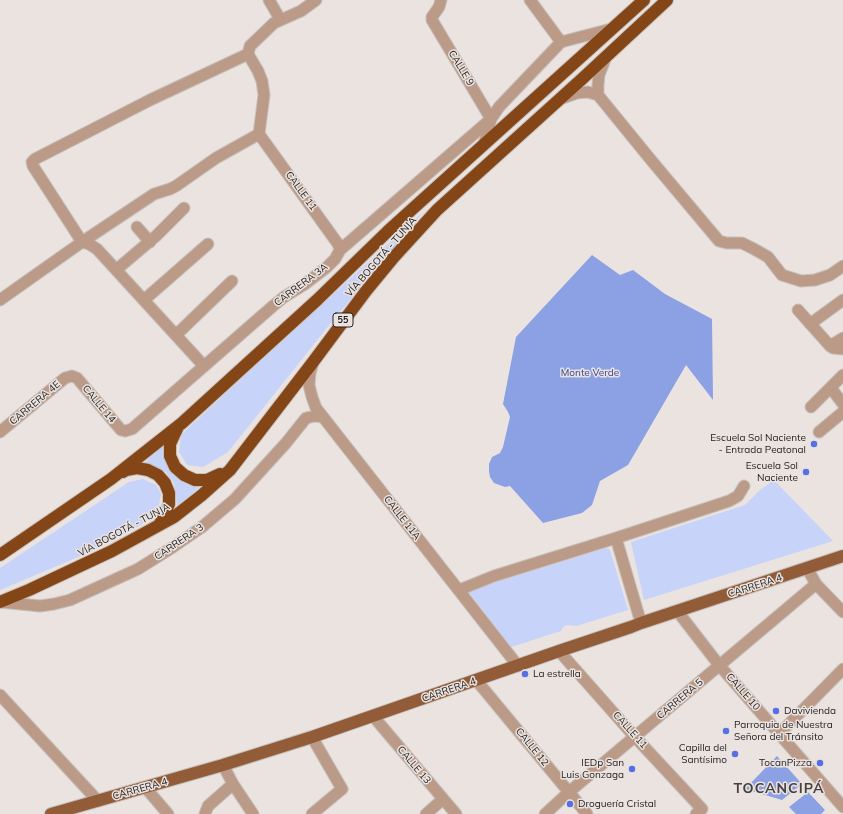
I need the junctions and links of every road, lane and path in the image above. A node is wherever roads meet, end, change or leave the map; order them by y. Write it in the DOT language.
graph roads {
  1 [pos="269,0"];
  2 [pos="316,0"];
  3 [pos="441,0"];
  4 [pos="530,0"];
  5 [pos="644,0"];
  6 [pos="667,0"];
  7 [pos="280,20"];
  8 [pos="611,29"];
  9 [pos="561,42"];
  10 [pos="248,54"];
  11 [pos="606,57"];
  12 [pos="598,95"];
  13 [pos="559,100"];
  14 [pos="491,119"];
  15 [pos="259,134"];
  16 [pos="484,144"];
  17 [pos="184,208"];
  18 [pos="137,227"];
  19 [pos="82,242"];
  20 [pos="150,242"];
  21 [pos="208,244"];
  22 [pos="340,250"];
  23 [pos="843,266"];
  24 [pos="116,270"];
  25 [pos="232,281"];
  26 [pos="0,300"];
  27 [pos="144,300"];
  28 [pos="843,300"];
  29 [pos="798,310"];
  30 [pos="810,324"];
  31 [pos="176,336"];
  32 [pos="843,338"];
  33 [pos="830,346"];
  34 [pos="843,349"];
  35 [pos="313,362"];
  36 [pos="204,366"];
  37 [pos="843,375"];
  38 [pos="72,376"];
  39 [pos="831,388"];
  40 [pos="843,404"];
  41 [pos="811,407"];
  42 [pos="842,416"];
  43 [pos="323,417"];
  44 [pos="182,423"];
  45 [pos="126,431"];
  46 [pos="0,432"];
  47 [pos="819,432"];
  48 [pos="230,470"];
  49 [pos="111,479"];
  50 [pos="744,486"];
  51 [pos="158,526"];
  52 [pos="616,538"];
  53 [pos="0,555"];
  54 [pos="843,556"];
  55 [pos="807,568"];
  56 [pos="816,584"];
  57 [pos="459,590"];
  58 [pos="0,602"];
  59 [pos="678,612"];
  60 [pos="843,612"];
  61 [pos="641,623"];
  62 [pos="559,651"];
  63 [pos="719,665"];
  64 [pos="518,666"];
  65 [pos="843,670"];
  66 [pos="477,680"];
  67 [pos="0,695"];
  68 [pos="373,716"];
  69 [pos="779,734"];
  70 [pos="312,737"];
  71 [pos="635,737"];
  72 [pos="223,765"];
  73 [pos="233,784"];
  74 [pos="145,787"];
  75 [pos="569,792"];
  76 [pos="443,799"];
  77 [pos="98,801"];
  78 [pos="843,807"];
  79 [pos="699,811"];
  80 [pos="51,814"];
  81 [pos="168,814"];
  82 [pos="204,814"];
  83 [pos="253,814"];
  84 [pos="312,814"];
  85 [pos="426,814"];
  86 [pos="456,814"];
  87 [pos="545,814"];
  88 [pos="587,814"];
  1 -- 7 [label="street"];
  2 -- 7 [label="street"];
  3 -- 14 [label="street, CALLE 9"];
  4 -- 9 [label="street"];
  5 -- 8 [label="highway, VÍA BOGOTÁ - TUNJA"];
  6 -- 11 [label="highway, VÍA BOGOTÁ - TUNJA / 55"];
  7 -- 10 [label="street"];
  8 -- 9 [label="street"];
  8 -- 16 [label="highway, VÍA BOGOTÁ - TUNJA"];
  9 -- 14 [label="street, CARRERA 3A"];
  10 -- 15 [label="street"];
  10 -- 19 [label="street"];
  11 -- 12 [label="street"];
  11 -- 13 [label="highway, VÍA BOGOTÁ - TUNJA / 55"];
  12 -- 13 [label="street"];
  12 -- 23 [label="street"];
  13 -- 35 [label="highway, VÍA BOGOTÁ - TUNJA / 55"];
  14 -- 16 [label="street, CARRERA 3A"];
  14 -- 22 [label="street, CARRERA 3A"];
  15 -- 19 [label="street"];
  15 -- 22 [label="street, CALLE 11"];
  16 -- 44 [label="highway, VÍA BOGOTÁ - TUNJA"];
  17 -- 20 [label="street"];
  18 -- 20 [label="street"];
  19 -- 24 [label="street"];
  19 -- 26 [label="street"];
  20 -- 24 [label="street"];
  21 -- 27 [label="street"];
  22 -- 36 [label="street, CARRERA 3A"];
  24 -- 27 [label="street"];
  25 -- 31 [label="street"];
  27 -- 31 [label="street"];
  28 -- 30 [label="street"];
  29 -- 30 [label="street"];
  30 -- 33 [label="street"];
  31 -- 36 [label="street"];
  32 -- 33 [label="street"];
  33 -- 34 [label="street"];
  35 -- 43 [label="street, CALLE 11A"];
  35 -- 48 [label="highway, VÍA BOGOTÁ - TUNJA / 55"];
  36 -- 45 [label="street, CARRERA 3A"];
  37 -- 39 [label="street"];
  38 -- 45 [label="street, CALLE 14"];
  38 -- 46 [label="street, CARRERA 4E"];
  39 -- 40 [label="street"];
  39 -- 41 [label="street"];
  42 -- 47 [label="street"];
  43 -- 57 [label="street, CALLE 11A"];
  43 -- 58 [label="street, CARRERA 3"];
  44 -- 48 [label="highway"];
  44 -- 49 [label="highway, VÍA BOGOTÁ - TUNJA"];
  48 -- 51 [label="highway, VÍA BOGOTÁ - TUNJA / 55"];
  49 -- 51 [label="highway"];
  49 -- 53 [label="highway, VÍA BOGOTÁ - TUNJA"];
  50 -- 52 [label="street"];
  51 -- 58 [label="highway, VÍA BOGOTÁ - TUNJA / 55"];
  52 -- 57 [label="street"];
  52 -- 61 [label="street"];
  54 -- 55 [label="main road, CARRERA 4"];
  55 -- 56 [label="street"];
  55 -- 59 [label="main road, CARRERA 4"];
  56 -- 60 [label="street"];
  56 -- 63 [label="street, CARRERA 5"];
  57 -- 64 [label="street, CALLE 11A"];
  59 -- 61 [label="main road, CARRERA 4"];
  59 -- 63 [label="street, CALLE 10"];
  61 -- 62 [label="main road, CARRERA 4"];
  62 -- 64 [label="main road, CARRERA 4"];
  62 -- 71 [label="street, CALLE 11"];
  63 -- 69 [label="street, CALLE 10"];
  63 -- 71 [label="street, CARRERA 5"];
  64 -- 66 [label="main road, CARRERA 4"];
  65 -- 69 [label="street"];
  66 -- 68 [label="main road, CARRERA 4"];
  66 -- 75 [label="street, CALLE 12"];
  67 -- 77 [label="street"];
  68 -- 70 [label="main road, CARRERA 4"];
  68 -- 76 [label="street, CALLE 13"];
  69 -- 78 [label="street, CALLE 10"];
  70 -- 72 [label="main road, CARRERA 4"];
  70 -- 84 [label="street"];
  71 -- 75 [label="street, CARRERA 5"];
  71 -- 79 [label="street, CALLE 11"];
  72 -- 73 [label="street"];
  72 -- 74 [label="main road, CARRERA 4"];
  73 -- 82 [label="street"];
  73 -- 83 [label="street"];
  74 -- 77 [label="main road, CARRERA 4"];
  74 -- 81 [label="street"];
  75 -- 87 [label="street, CARRERA 5"];
  75 -- 88 [label="street, CALLE 12"];
  76 -- 85 [label="street"];
  76 -- 86 [label="street, CALLE 13"];
  77 -- 80 [label="main road, CARRERA 4"];
}
